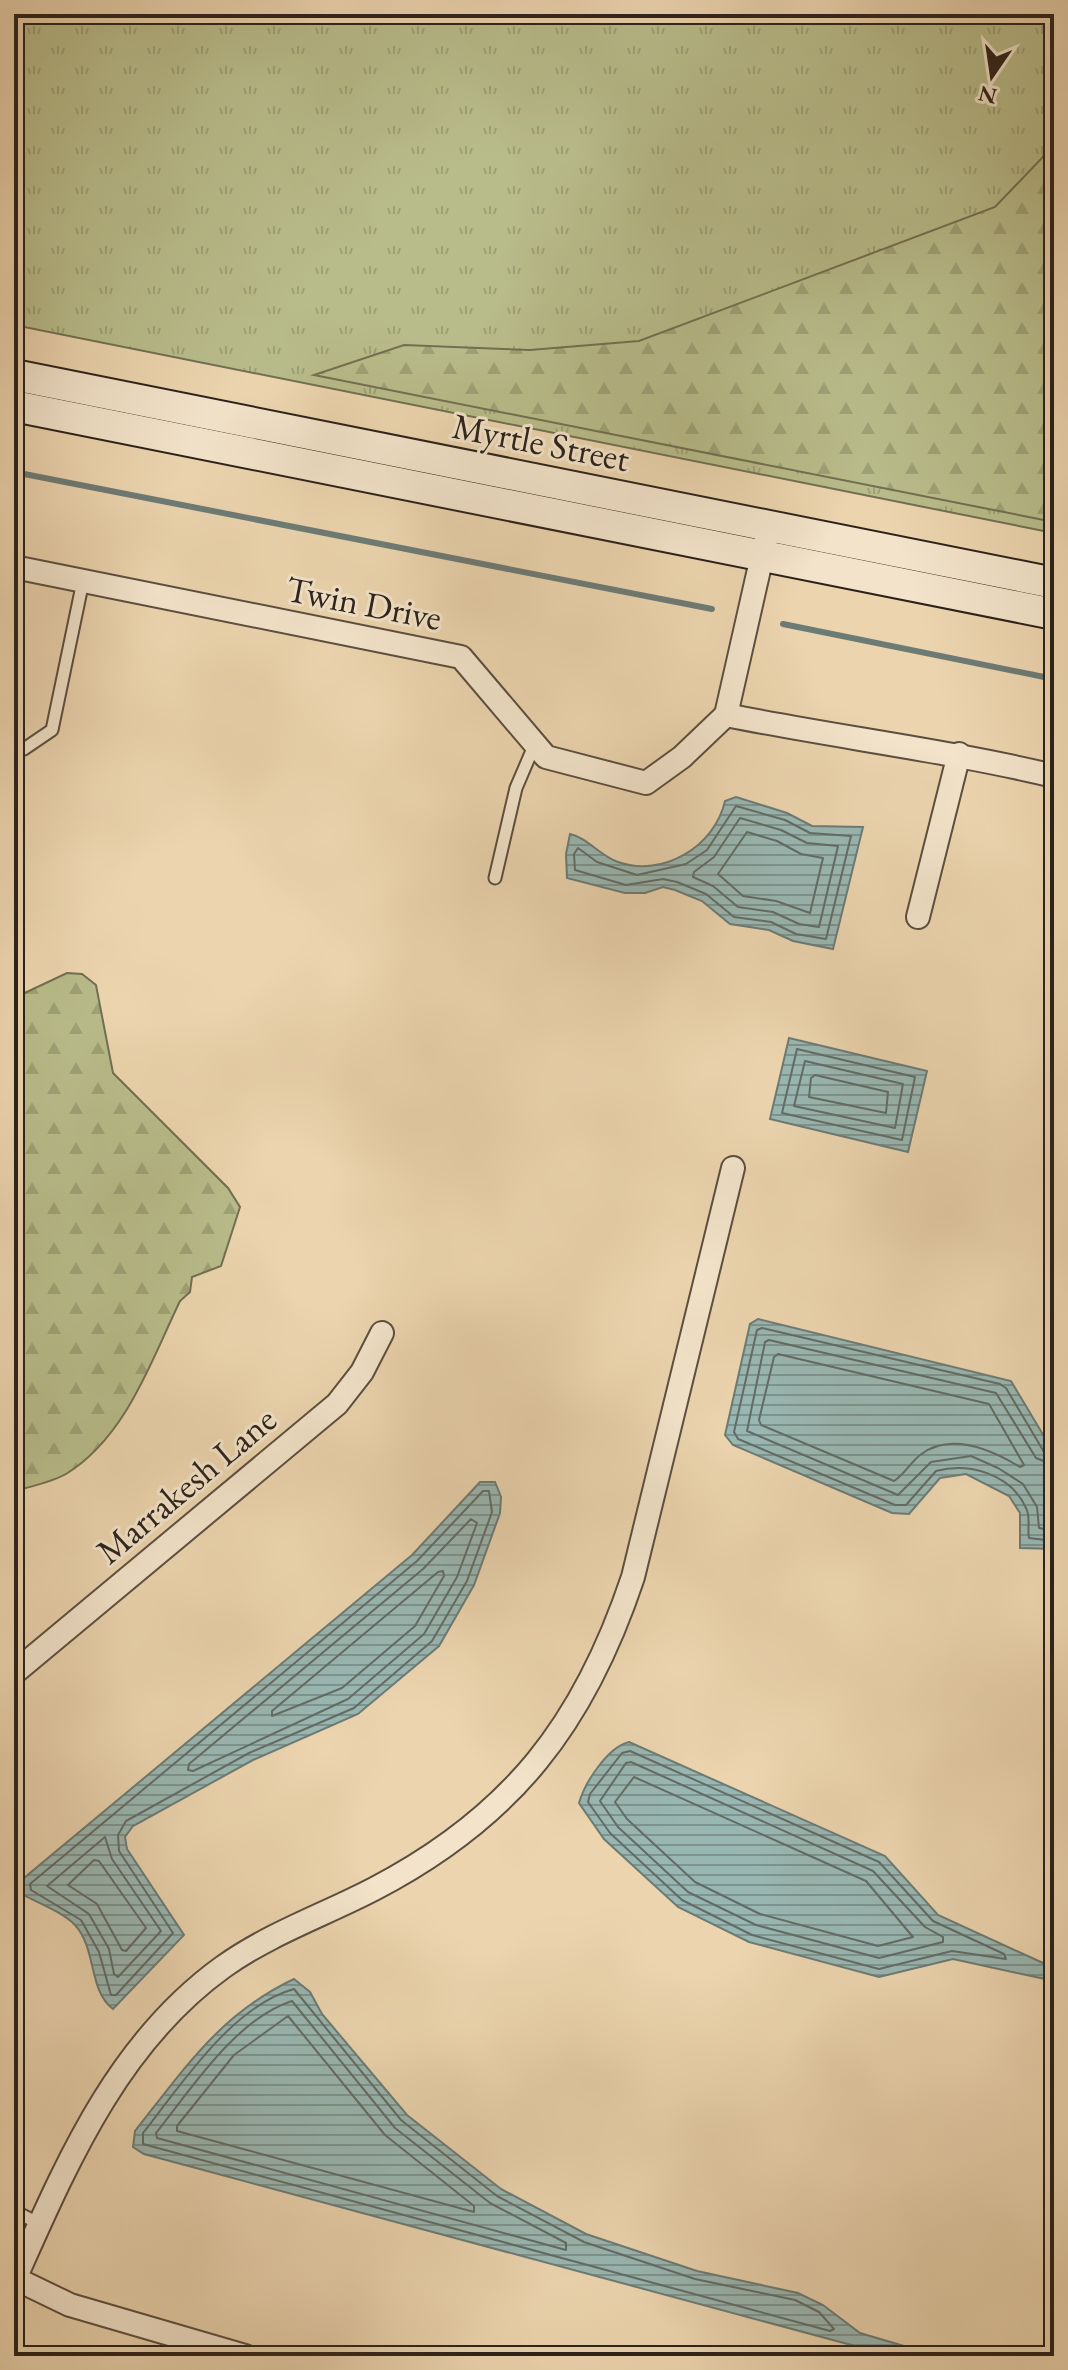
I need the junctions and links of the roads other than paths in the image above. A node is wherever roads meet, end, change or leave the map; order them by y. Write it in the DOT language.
graph roads {
  1 [pos="14,375"];
  2 [pos="14,406"];
  3 [pos="768,526"];
  4 [pos="763,556"];
  5 [pos="14,567"];
  6 [pos="83,581"];
  7 [pos="1054,583"];
  8 [pos="1054,614"];
  9 [pos="726,715"];
  10 [pos="534,746"];
  11 [pos="14,747"];
  12 [pos="959,754"];
  13 [pos="1054,776"];
  14 [pos="495,878"];
  15 [pos="918,917"];
  16 [pos="733,1168"];
  17 [pos="382,1333"];
  18 [pos="14,1673"];
  19 [pos="14,2211"];
  20 [pos="40,2224"];
  21 [pos="14,2279"];
  22 [pos="245,2356"];
  1 -- 3 [label="street, Myrtle Street"];
  2 -- 4 [label="street, Myrtle Street"];
  3 -- 4 [label="street"];
  3 -- 7 [label="street, Myrtle Street"];
  4 -- 8 [label="street, Myrtle Street"];
  4 -- 9 [label="street"];
  5 -- 6 [label="street, Twin Drive"];
  6 -- 10 [label="street, Twin Drive"];
  6 -- 11 [label="lane"];
  9 -- 10 [label="street, Twin Drive"];
  9 -- 12 [label="street"];
  10 -- 14 [label="lane"];
  12 -- 13 [label="street"];
  12 -- 15 [label="street"];
  16 -- 20 [label="street"];
  17 -- 18 [label="street, Marrakesh Lane"];
  19 -- 20 [label="lane"];
  20 -- 21 [label="street"];
  21 -- 22 [label="street"];
}
